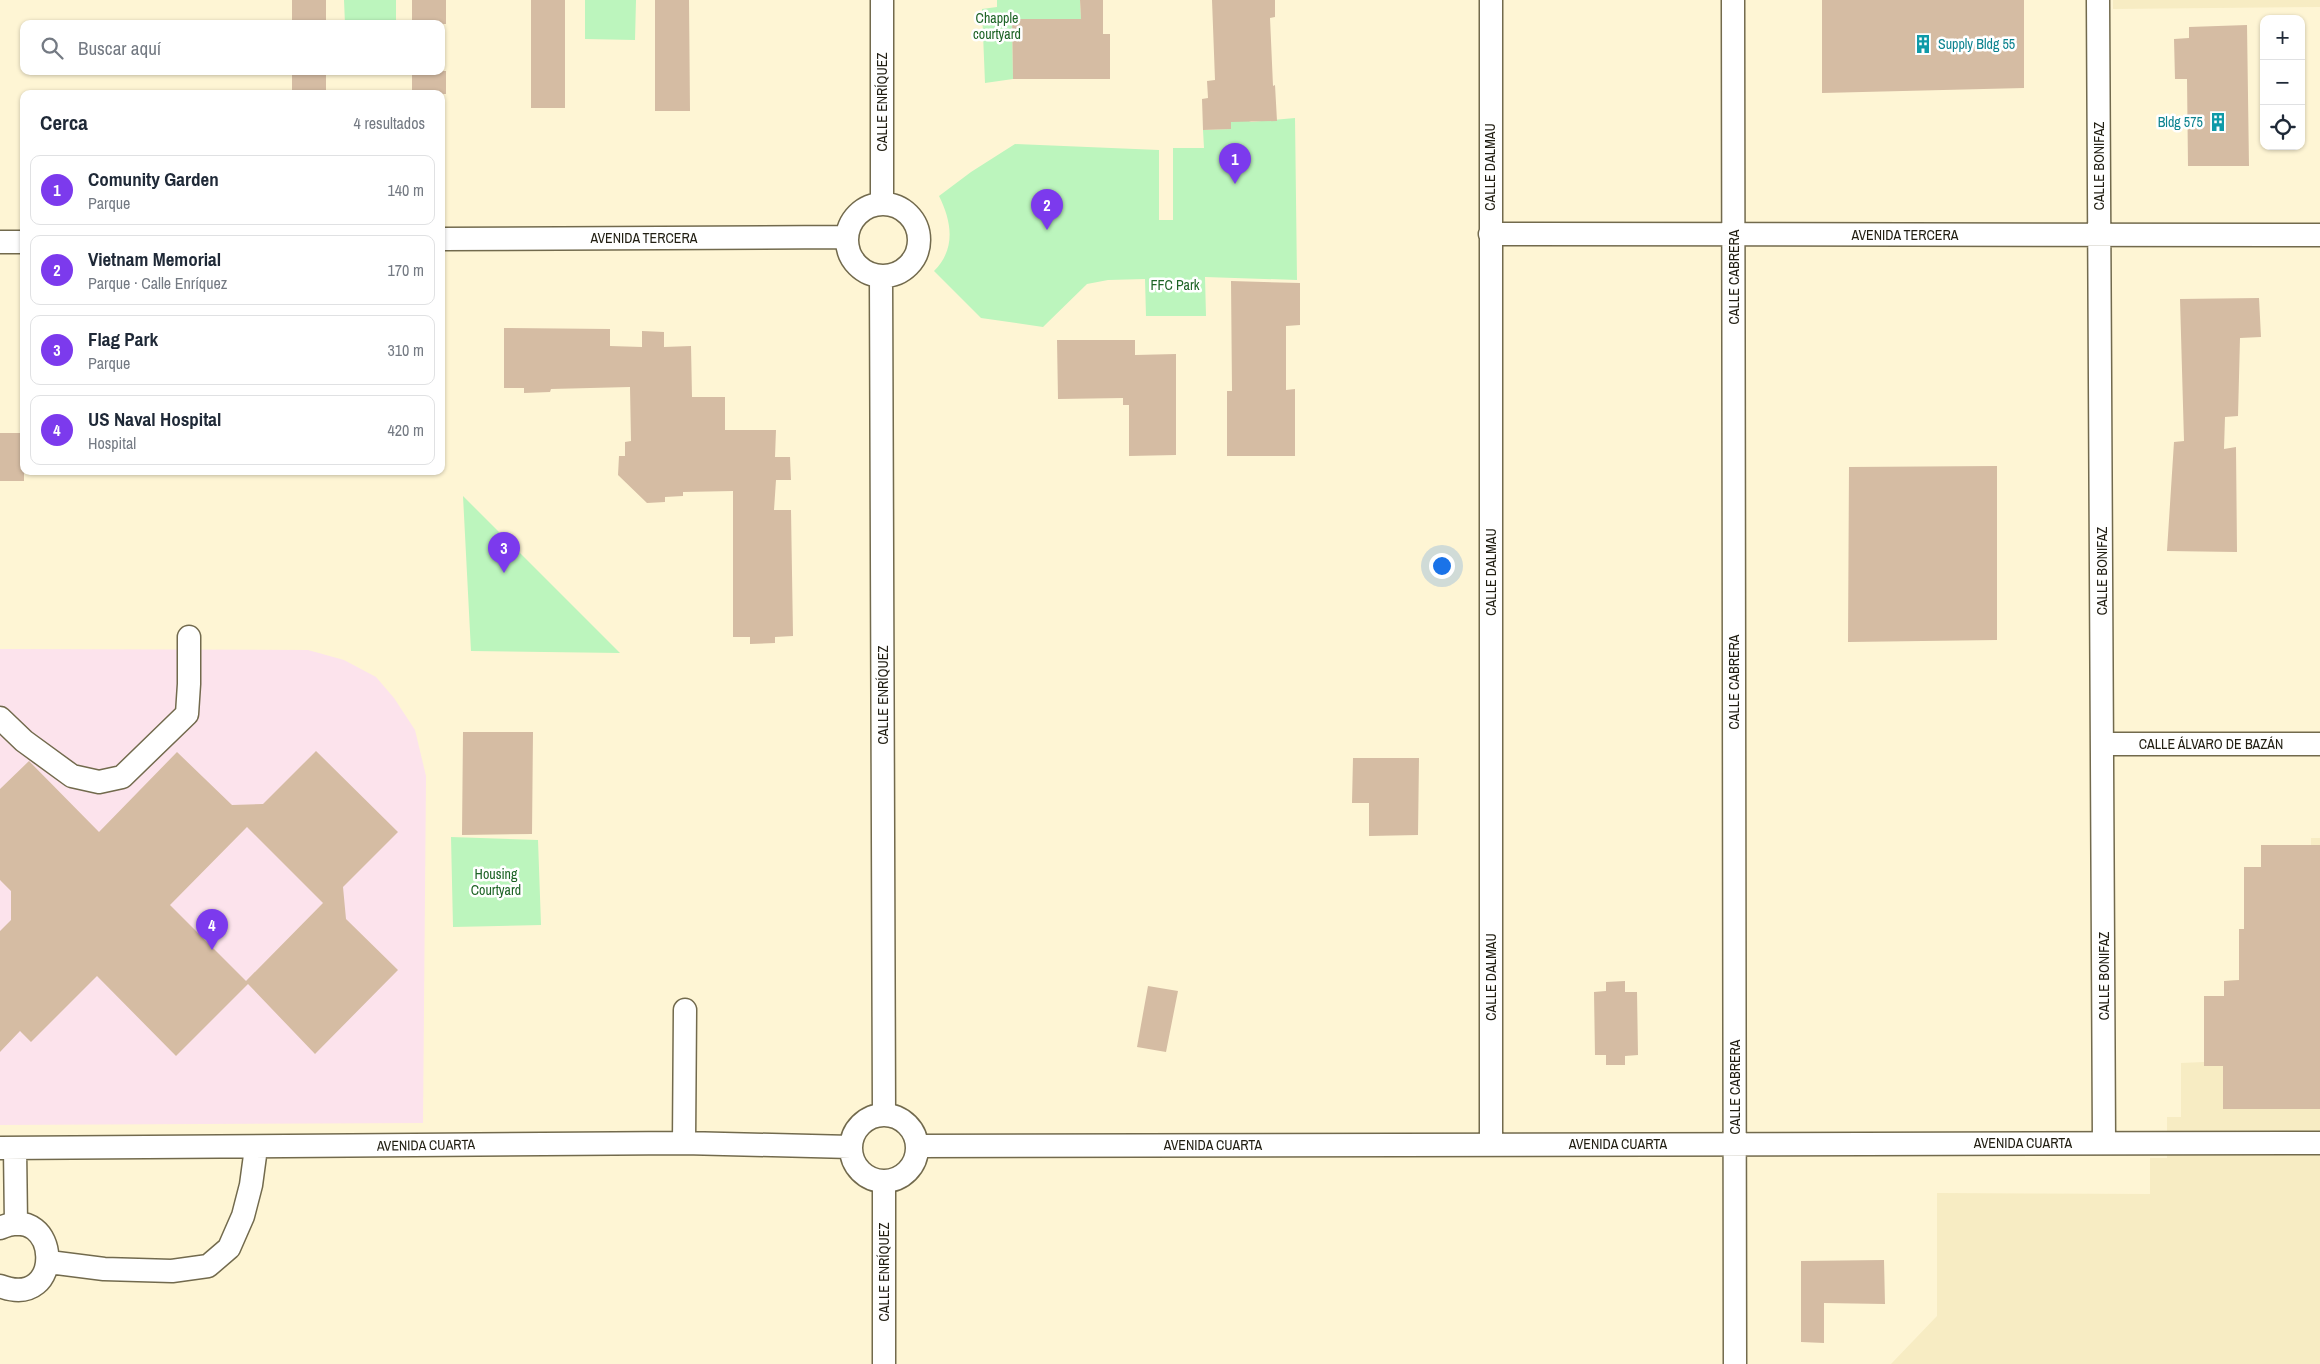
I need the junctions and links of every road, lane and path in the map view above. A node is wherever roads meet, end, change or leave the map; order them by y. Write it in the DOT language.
graph roads {
  1 [pos="882,0"];
  2 [pos="1490,0"];
  3 [pos="1733,0"];
  4 [pos="2098,0"];
  5 [pos="882,204"];
  6 [pos="1490,234"];
  7 [pos="1734,234"];
  8 [pos="2100,235"];
  9 [pos="2320,235"];
  10 [pos="846,237"];
  11 [pos="445,239"];
  12 [pos="0,242"];
  13 [pos="20,242"];
  14 [pos="881,276"];
  15 [pos="189,637"];
  16 [pos="0,718"];
  17 [pos="2103,744"];
  18 [pos="2320,744"];
  19 [pos="685,1010"];
  20 [pos="884,1114"];
  21 [pos="2104,1142"];
  22 [pos="684,1143"];
  23 [pos="2320,1143"];
  24 [pos="1491,1144"];
  25 [pos="1735,1144"];
  26 [pos="917,1146"];
  27 [pos="851,1147"];
  28 [pos="8,1148"];
  29 [pos="256,1148"];
  30 [pos="884,1181"];
  31 [pos="8,1226"];
  32 [pos="48,1262"];
  33 [pos="0,1286"];
  34 [pos="884,1364"];
  35 [pos="1736,1364"];
  1 -- 5 [label="street, CALLE ENRÍQUEZ"];
  2 -- 6 [label="street, CALLE DALMAU"];
  3 -- 7 [label="street, CALLE CABRERA"];
  4 -- 8 [label="street, CALLE BONIFAZ"];
  5 -- 10 [label="street"];
  5 -- 14 [label="street"];
  6 -- 7 [label="street, AVENIDA TERCERA"];
  6 -- 24 [label="street, CALLE DALMAU"];
  7 -- 8 [label="street, AVENIDA TERCERA"];
  7 -- 25 [label="street, CALLE CABRERA"];
  8 -- 9 [label="street, AVENIDA TERCERA"];
  8 -- 17 [label="street, CALLE BONIFAZ"];
  10 -- 11 [label="street, AVENIDA TERCERA"];
  10 -- 14 [label="street"];
  12 -- 13 [label="street"];
  14 -- 20 [label="street, CALLE ENRÍQUEZ"];
  15 -- 16 [label="street"];
  17 -- 18 [label="street, CALLE ÁLVARO DE BAZÁN"];
  17 -- 21 [label="street, CALLE BONIFAZ"];
  19 -- 22 [label="street"];
  20 -- 26 [label="street"];
  20 -- 27 [label="street"];
  21 -- 23 [label="street, AVENIDA CUARTA"];
  21 -- 25 [label="street, AVENIDA CUARTA"];
  22 -- 27 [label="street, AVENIDA CUARTA"];
  22 -- 29 [label="street, AVENIDA CUARTA"];
  24 -- 25 [label="street, AVENIDA CUARTA"];
  24 -- 26 [label="street, AVENIDA CUARTA"];
  25 -- 35 [label="street, CALLE CABRERA"];
  26 -- 30 [label="street"];
  27 -- 30 [label="street"];
  28 -- 29 [label="street, AVENIDA CUARTA"];
  28 -- 31 [label="street"];
  29 -- 32 [label="street"];
  30 -- 34 [label="street, CALLE ENRÍQUEZ"];
  31 -- 32 [label="street"];
  32 -- 33 [label="street"];
}
